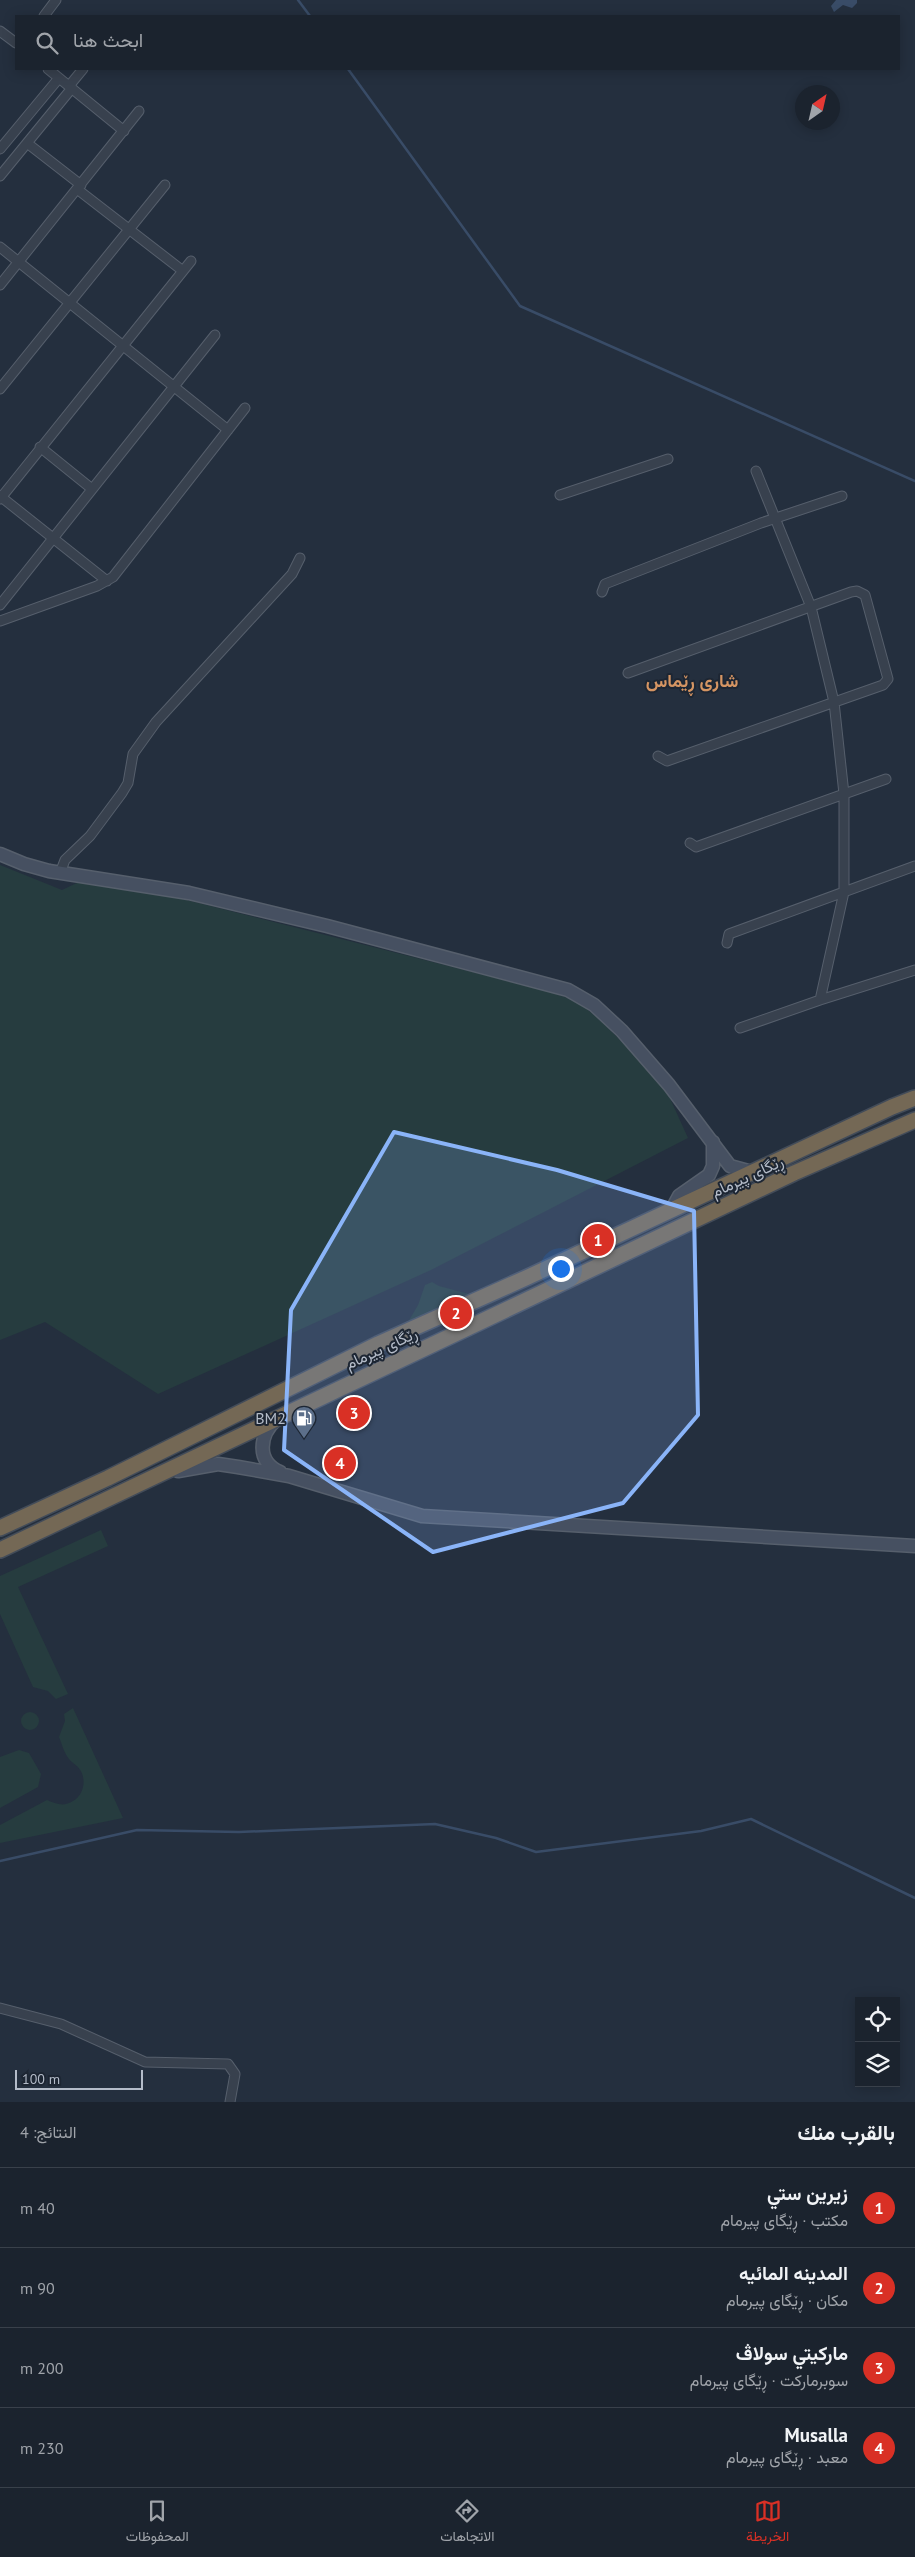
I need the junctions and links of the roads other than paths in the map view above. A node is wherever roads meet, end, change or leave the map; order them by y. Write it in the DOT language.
graph roads {
  1 [pos="56,0"];
  2 [pos="45,15"];
  3 [pos="2,36"];
  4 [pos="15,42"];
  5 [pos="49,70"];
  6 [pos="82,70"];
  7 [pos="59,78"];
  8 [pos="71,87"];
  9 [pos="139,111"];
  10 [pos="124,131"];
  11 [pos="27,143"];
  12 [pos="0,149"];
  13 [pos="0,176"];
  14 [pos="165,185"];
  15 [pos="79,187"];
  16 [pos="130,230"];
  17 [pos="0,247"];
  18 [pos="191,261"];
  19 [pos="18,262"];
  20 [pos="183,271"];
  21 [pos="0,285"];
  22 [pos="70,304"];
  23 [pos="215,335"];
  24 [pos="122,346"];
  25 [pos="174,386"];
  26 [pos="0,389"];
  27 [pos="245,408"];
  28 [pos="228,430"];
  29 [pos="40,447"];
  30 [pos="668,458"];
  31 [pos="756,471"];
  32 [pos="92,489"];
  33 [pos="560,495"];
  34 [pos="842,496"];
  35 [pos="0,497"];
  36 [pos="775,518"];
  37 [pos="54,539"];
  38 [pos="300,558"];
  39 [pos="107,581"];
  40 [pos="602,592"];
  41 [pos="0,605"];
  42 [pos="811,607"];
  43 [pos="0,621"];
  44 [pos="628,674"];
  45 [pos="834,702"];
  46 [pos="658,756"];
  47 [pos="886,779"];
  48 [pos="844,794"];
  49 [pos="690,843"];
  50 [pos="0,854"];
  51 [pos="915,866"];
  52 [pos="60,873"];
  53 [pos="844,892"];
  54 [pos="727,943"];
  55 [pos="915,970"];
  56 [pos="820,1000"];
  57 [pos="740,1028"];
  58 [pos="915,1098"];
  59 [pos="915,1120"];
  60 [pos="713,1142"];
  61 [pos="752,1172"];
  62 [pos="672,1209"];
  63 [pos="422,1324"];
  64 [pos="438,1340"];
  65 [pos="283,1414"];
  66 [pos="163,1474"];
  67 [pos="289,1476"];
  68 [pos="2,1527"];
  69 [pos="915,1546"];
  70 [pos="6,1547"];
  71 [pos="0,2008"];
  72 [pos="230,2102"];
  1 -- 2 [label="street"];
  3 -- 4 [label="street"];
  5 -- 7 [label="street"];
  6 -- 8 [label="street"];
  7 -- 8 [label="street"];
  7 -- 12 [label="street"];
  8 -- 10 [label="street"];
  8 -- 11 [label="street"];
  9 -- 10 [label="street"];
  10 -- 15 [label="street"];
  11 -- 13 [label="street"];
  11 -- 15 [label="street"];
  14 -- 16 [label="street"];
  15 -- 16 [label="street"];
  15 -- 19 [label="street"];
  16 -- 20 [label="street"];
  16 -- 22 [label="street"];
  17 -- 19 [label="street"];
  18 -- 20 [label="street"];
  19 -- 21 [label="street"];
  19 -- 22 [label="street"];
  20 -- 24 [label="street"];
  22 -- 24 [label="street"];
  22 -- 26 [label="street"];
  23 -- 25 [label="street"];
  24 -- 25 [label="street"];
  24 -- 29 [label="street"];
  25 -- 28 [label="street"];
  25 -- 32 [label="street"];
  27 -- 28 [label="street"];
  28 -- 39 [label="street"];
  29 -- 32 [label="street"];
  29 -- 35 [label="street"];
  30 -- 33 [label="street"];
  31 -- 36 [label="street"];
  32 -- 37 [label="street"];
  34 -- 36 [label="street"];
  35 -- 37 [label="street"];
  36 -- 40 [label="street"];
  36 -- 42 [label="street"];
  37 -- 39 [label="street"];
  37 -- 41 [label="street"];
  38 -- 52 [label="street"];
  39 -- 43 [label="street"];
  42 -- 44 [label="street"];
  42 -- 45 [label="street"];
  42 -- 45 [label="street"];
  45 -- 46 [label="street"];
  45 -- 48 [label="street"];
  47 -- 48 [label="street"];
  48 -- 49 [label="street"];
  48 -- 53 [label="street"];
  50 -- 52 [label="street"];
  51 -- 53 [label="street"];
  52 -- 60 [label="street"];
  53 -- 54 [label="street"];
  53 -- 56 [label="street"];
  55 -- 56 [label="street"];
  56 -- 57 [label="street"];
  58 -- 61 [label="highway, ڕێگای پیرمام"];
  59 -- 64 [label="highway, ڕێگای پیرمام"];
  60 -- 61 [label="street"];
  60 -- 62 [label="street"];
  61 -- 62 [label="highway, ڕێگای پیرمام"];
  62 -- 63 [label="highway, ڕێگای پیرمام"];
  63 -- 64 [label="highway"];
  63 -- 68 [label="highway, ڕێگای پیرمام"];
  64 -- 65 [label="highway, ڕێگای پیرمام"];
  65 -- 66 [label="highway, ڕێگای پیرمام"];
  65 -- 67 [label="street"];
  66 -- 67 [label="street"];
  66 -- 70 [label="highway, ڕێگای پیرمام"];
  67 -- 69 [label="street"];
  68 -- 70 [label="highway"];
  71 -- 72 [label="street"];
}
